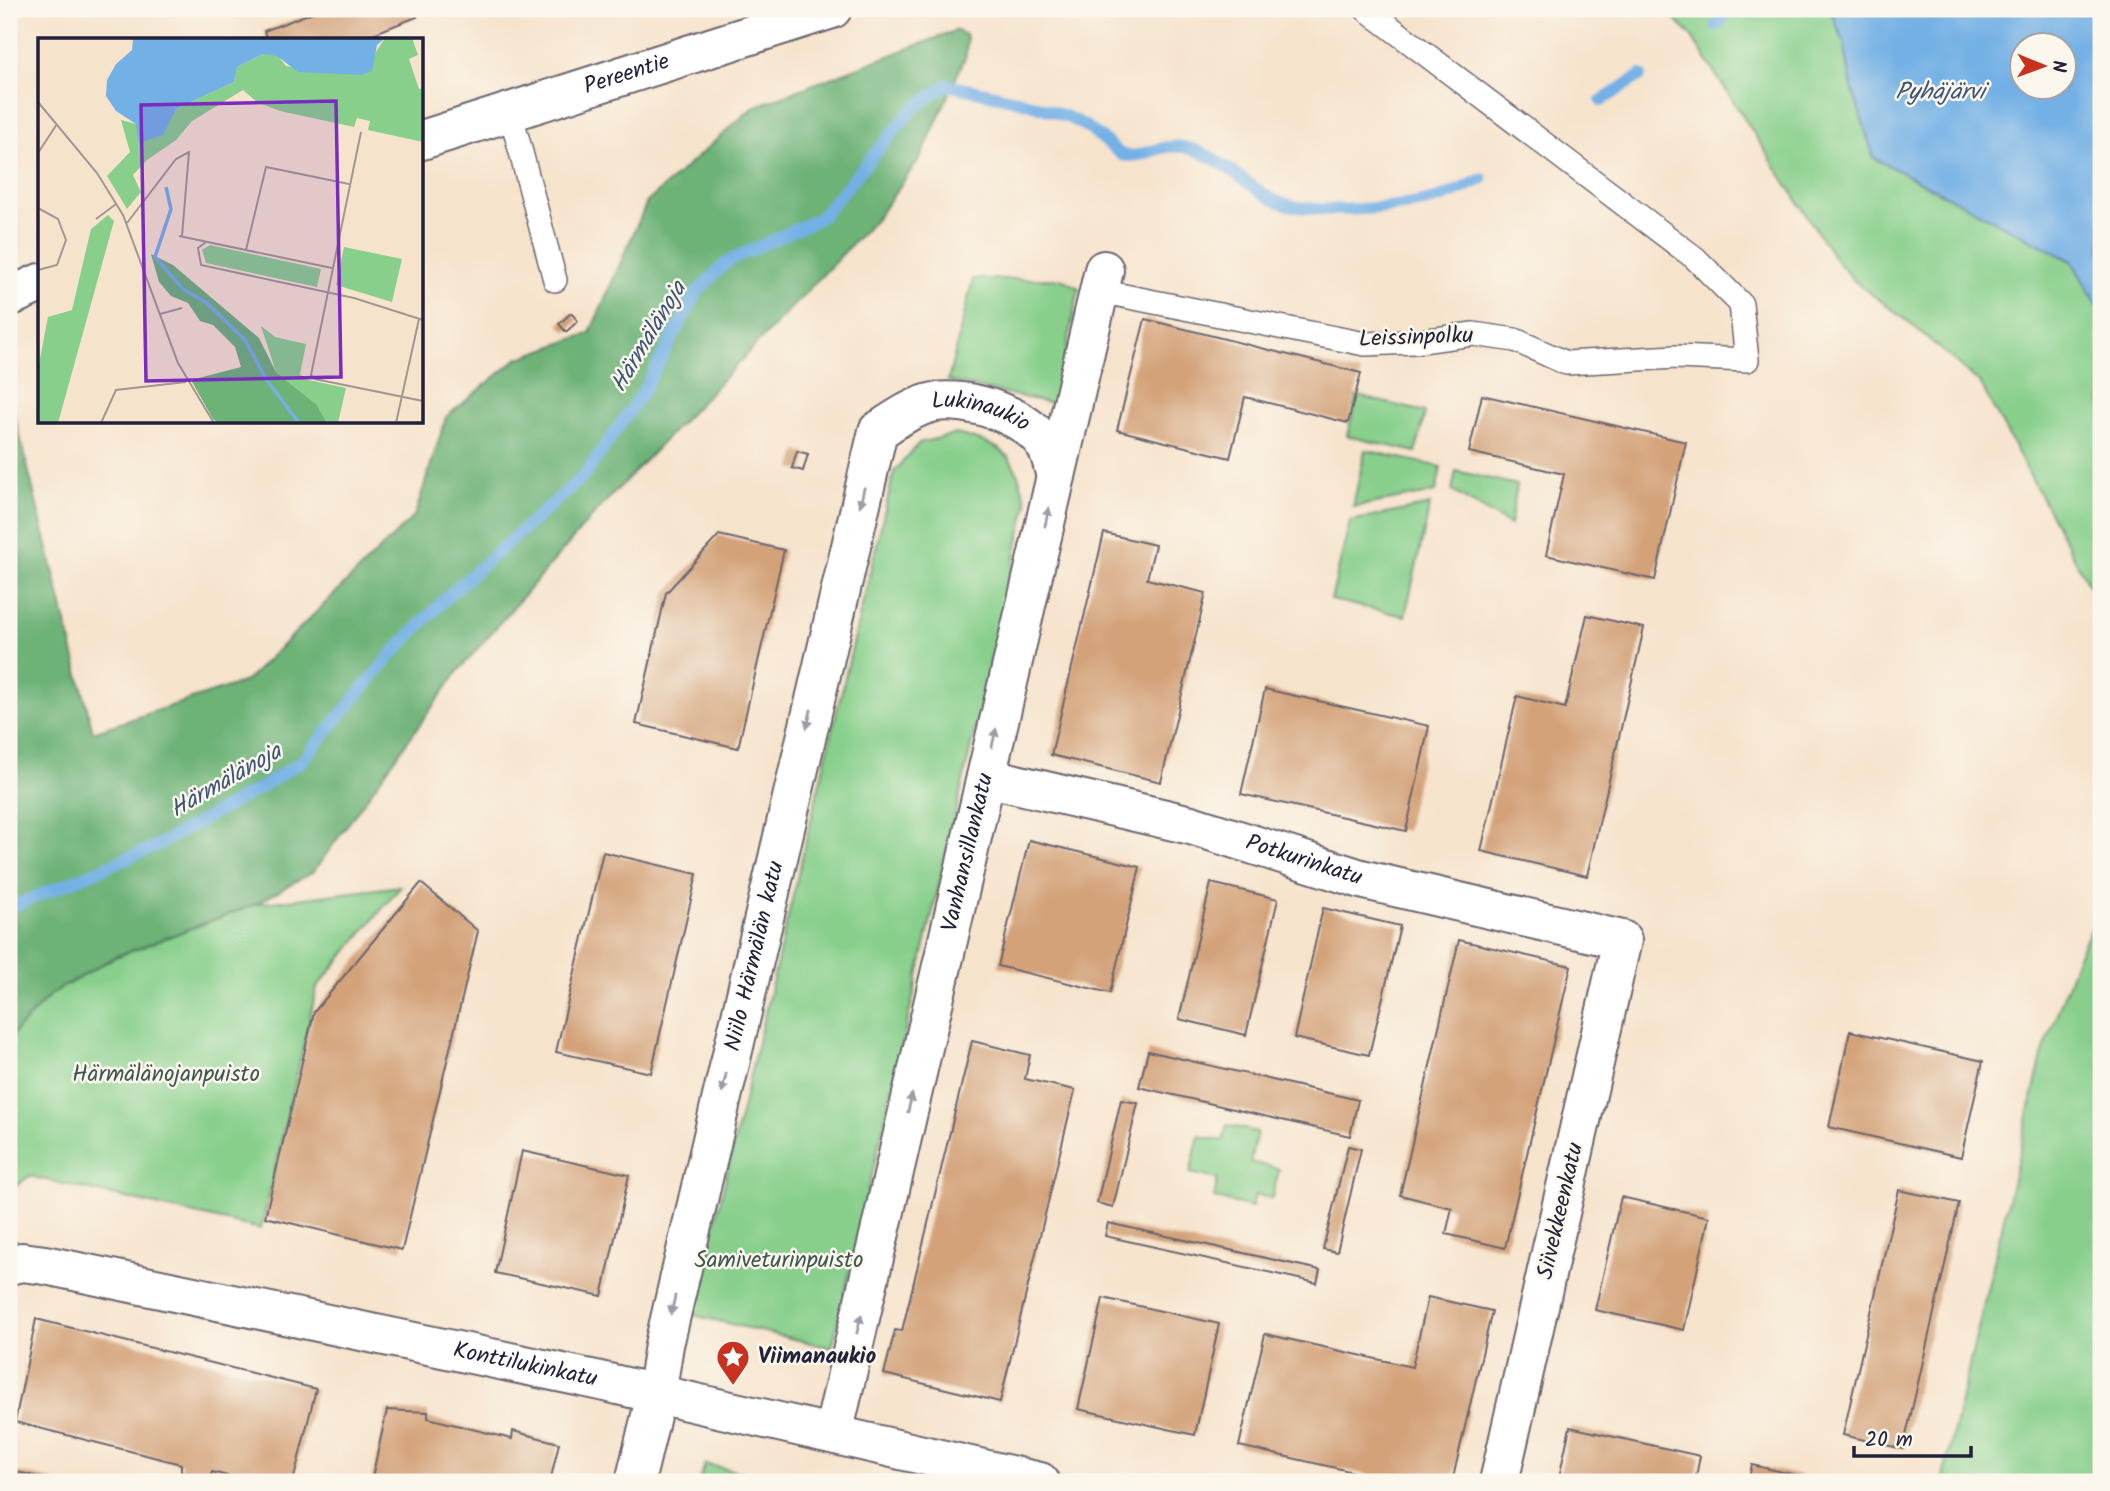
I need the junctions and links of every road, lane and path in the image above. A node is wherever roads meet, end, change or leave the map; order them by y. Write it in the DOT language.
graph roads {
  1 [pos="831,9"];
  2 [pos="1366,9"];
  3 [pos="510,111"];
  4 [pos="424,140"];
  5 [pos="555,280"];
  6 [pos="38,284"];
  7 [pos="1110,286"];
  8 [pos="9,297"];
  9 [pos="878,431"];
  10 [pos="1056,476"];
  11 [pos="986,777"];
  12 [pos="1622,940"];
  13 [pos="9,1265"];
  14 [pos="656,1395"];
  15 [pos="833,1434"];
  16 [pos="635,1482"];
  17 [pos="1040,1482"];
  18 [pos="1499,1482"];
  1 -- 3 [label="street, Pereentie"];
  2 -- 7 [label="lane, Leissinpolku"];
  3 -- 4 [label="street, Pereentie"];
  3 -- 5 [label="lane"];
  6 -- 8 [label="street"];
  7 -- 10 [label="street, Vanhansillankatu"];
  9 -- 10 [label="street, Lukinaukio"];
  9 -- 14 [label="street, Niilo Härmälän katu, one-way"];
  11 -- 10 [label="street, Vanhansillankatu, one-way"];
  11 -- 12 [label="street, Potkurinkatu"];
  15 -- 11 [label="street, Vanhansillankatu, one-way"];
  12 -- 18 [label="street, Siivekkeenkatu"];
  13 -- 14 [label="street, Konttilukinkatu"];
  14 -- 15 [label="street, Konttilukinkatu"];
  14 -- 16 [label="street, Niilo Härmälän katu"];
  15 -- 17 [label="street, Konttilukinkatu"];
}
